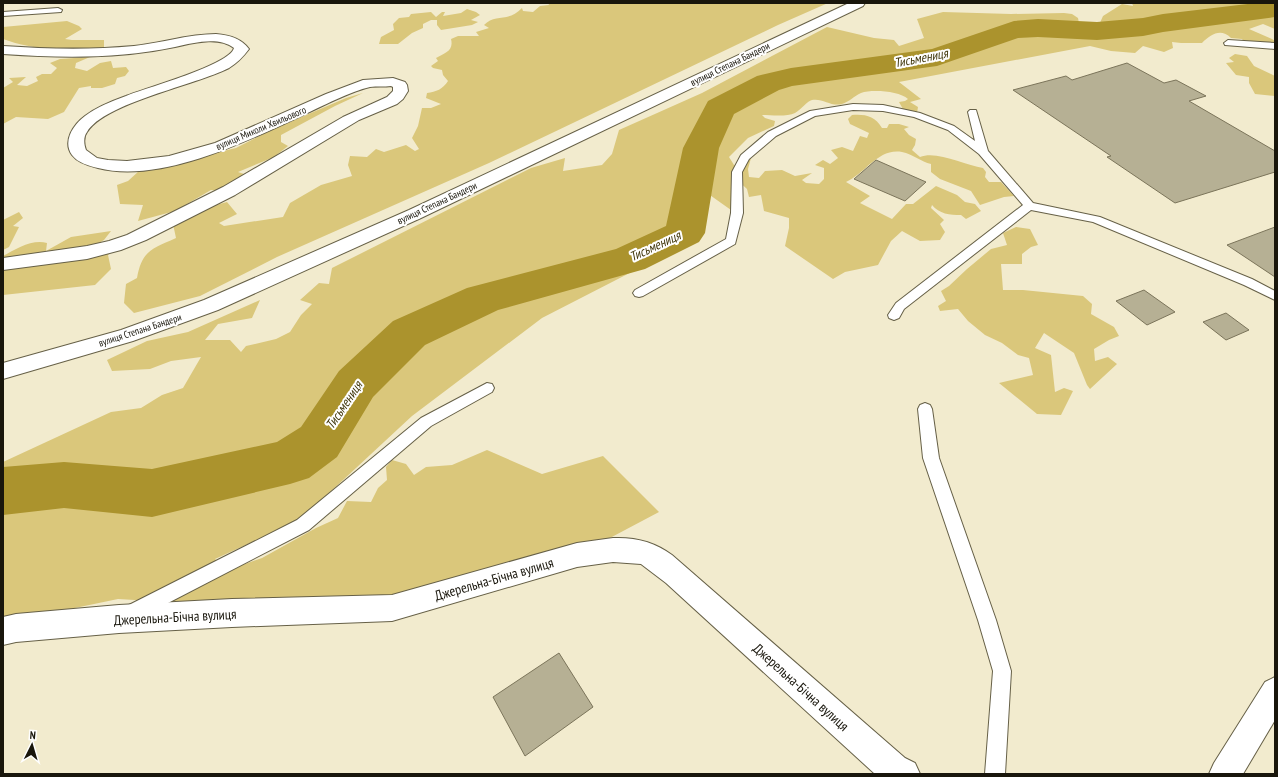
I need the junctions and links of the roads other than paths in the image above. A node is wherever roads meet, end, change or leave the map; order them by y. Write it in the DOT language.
graph roads {
  1 [pos="859,3"];
  2 [pos="58,10"];
  3 [pos="3,14"];
  4 [pos="1228,43"];
  5 [pos="1275,46"];
  6 [pos="3,50"];
  7 [pos="973,112"];
  8 [pos="983,152"];
  9 [pos="1029,206"];
  10 [pos="3,264"];
  11 [pos="639,293"];
  12 [pos="1275,296"];
  13 [pos="894,315"];
  14 [pos="3,371"];
  15 [pos="487,388"];
  16 [pos="924,409"];
  17 [pos="118,619"];
  18 [pos="3,631"];
  19 [pos="1275,692"];
  20 [pos="904,774"];
  21 [pos="995,774"];
  22 [pos="1225,774"];
  1 -- 14 [label="street, вулиця Степана Бандери"];
  2 -- 3 [label="lane"];
  4 -- 5 [label="lane"];
  6 -- 10 [label="street, вулиця Миколи Хвильового"];
  7 -- 8 [label="lane"];
  8 -- 9 [label="lane"];
  8 -- 11 [label="lane"];
  9 -- 12 [label="lane"];
  9 -- 13 [label="lane"];
  15 -- 17 [label="lane"];
  16 -- 21 [label="lane"];
  17 -- 18 [label="street, Джерельна-Бічна вулиця"];
  17 -- 20 [label="street, Джерельна-Бічна вулиця"];
  19 -- 22 [label="street"];
}
